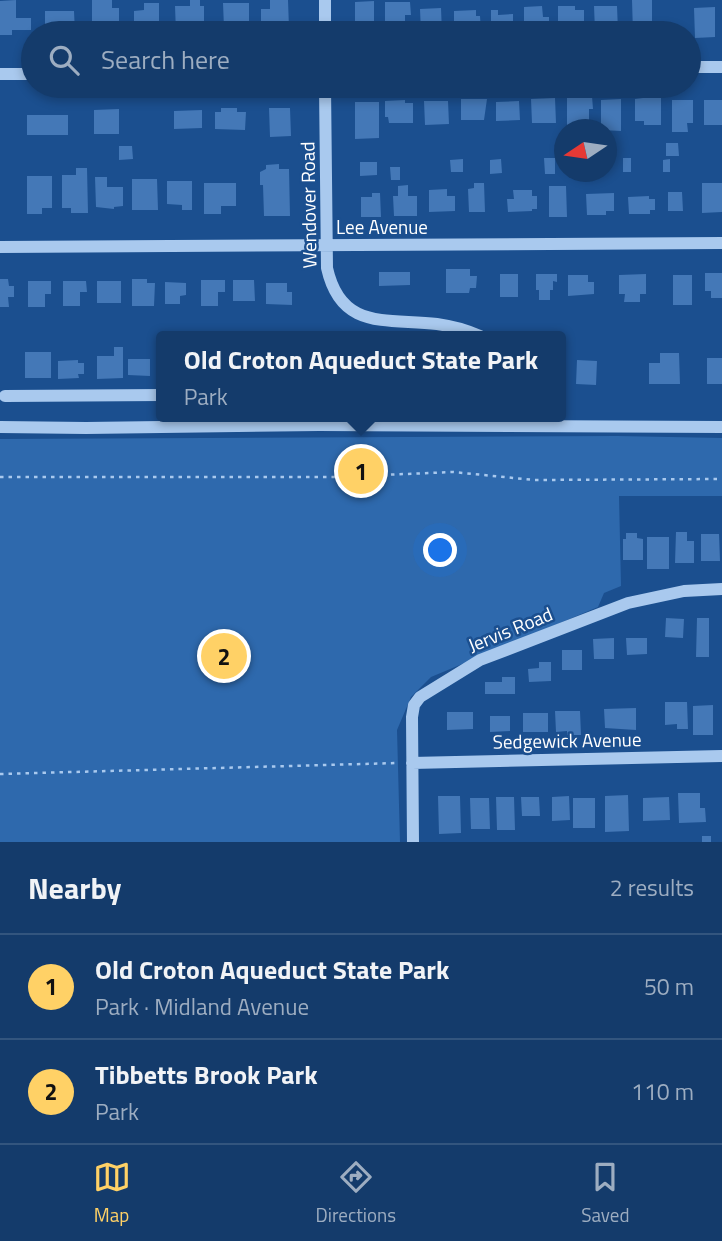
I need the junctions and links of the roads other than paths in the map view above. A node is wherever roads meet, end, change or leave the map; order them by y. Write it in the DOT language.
graph roads {
  1 [pos="325,0"];
  2 [pos="325,21"];
  3 [pos="701,67"];
  4 [pos="722,67"];
  5 [pos="0,74"];
  6 [pos="21,74"];
  7 [pos="325,98"];
  8 [pos="722,243"];
  9 [pos="326,246"];
  10 [pos="0,247"];
  11 [pos="465,331"];
  12 [pos="156,395"];
  13 [pos="5,396"];
  14 [pos="284,422"];
  15 [pos="566,422"];
  16 [pos="0,427"];
  17 [pos="722,427"];
  18 [pos="722,589"];
  19 [pos="722,756"];
  20 [pos="412,763"];
  21 [pos="413,842"];
  1 -- 2 [label="street"];
  3 -- 4 [label="street"];
  5 -- 6 [label="street"];
  7 -- 9 [label="street, Wendover Road"];
  8 -- 9 [label="street, Lee Avenue"];
  9 -- 10 [label="street, Lee Avenue"];
  9 -- 11 [label="street, Wendover Road"];
  12 -- 13 [label="street"];
  14 -- 16 [label="street"];
  15 -- 17 [label="street"];
  18 -- 20 [label="street, Jervis Road"];
  19 -- 20 [label="street, Sedgewick Avenue"];
  20 -- 21 [label="street, Jervis Road"];
}
